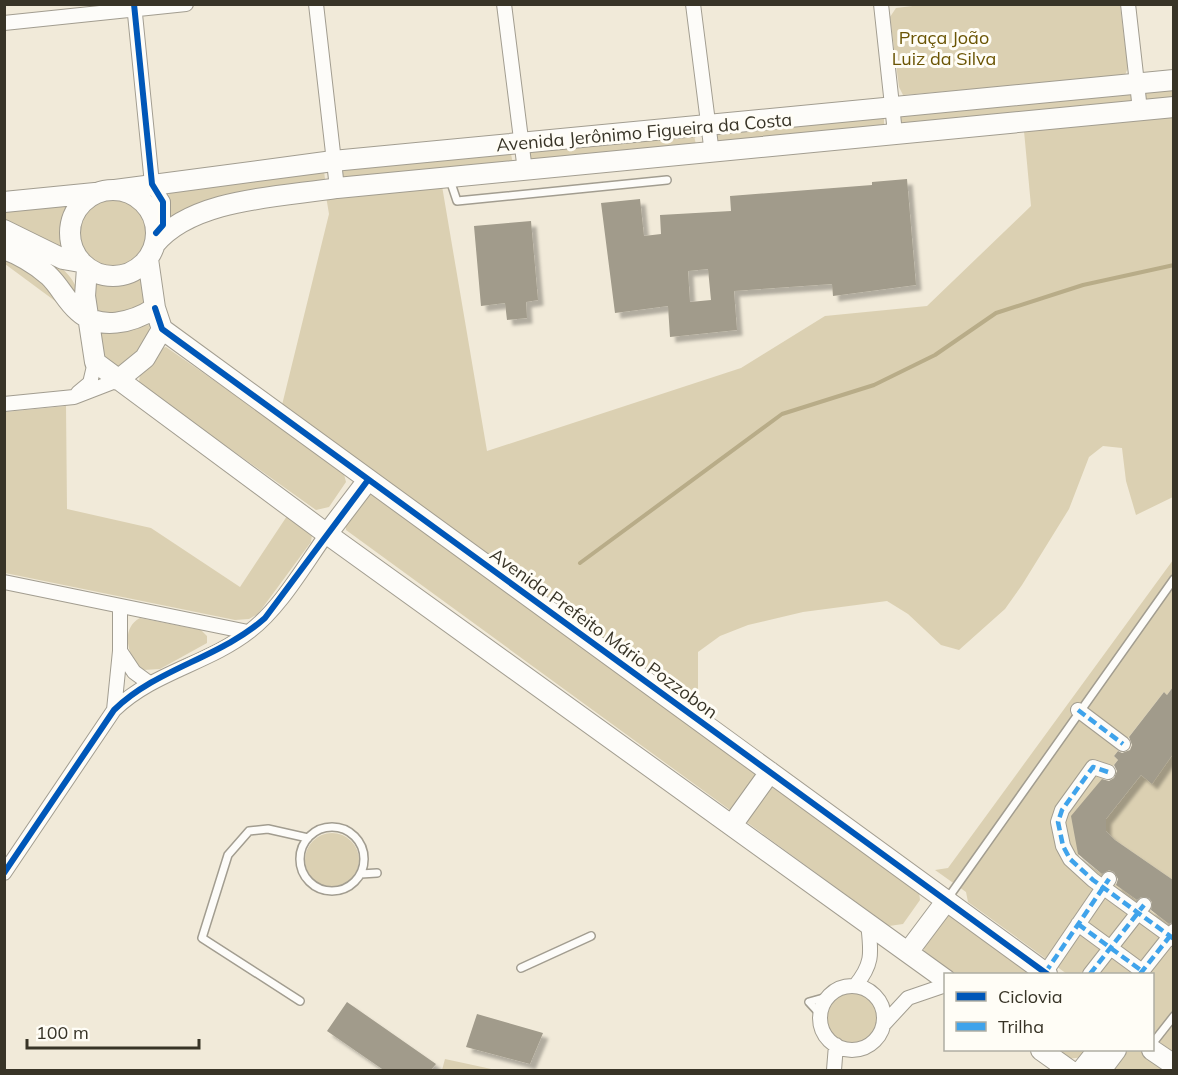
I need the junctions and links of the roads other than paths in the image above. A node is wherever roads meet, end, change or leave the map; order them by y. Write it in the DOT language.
graph roads {
  1 [pos="186,4"];
  2 [pos="316,4"];
  3 [pos="504,4"];
  4 [pos="693,4"];
  5 [pos="881,4"];
  6 [pos="1128,4"];
  7 [pos="135,8"];
  8 [pos="4,23"];
  9 [pos="1173,80"];
  10 [pos="1137,83"];
  11 [pos="1173,107"];
  12 [pos="893,108"];
  13 [pos="1140,110"];
  14 [pos="707,127"];
  15 [pos="895,133"];
  16 [pos="521,144"];
  17 [pos="712,154"];
  18 [pos="333,161"];
  19 [pos="525,171"];
  20 [pos="449,178"];
  21 [pos="667,180"];
  22 [pos="152,184"];
  23 [pos="337,188"];
  24 [pos="106,191"];
  25 [pos="4,202"];
  26 [pos="4,230"];
  27 [pos="153,245"];
  28 [pos="4,249"];
  29 [pos="83,265"];
  30 [pos="155,308"];
  31 [pos="88,317"];
  32 [pos="162,329"];
  33 [pos="95,362"];
  34 [pos="118,380"];
  35 [pos="74,397"];
  36 [pos="4,404"];
  37 [pos="368,480"];
  38 [pos="327,534"];
  39 [pos="1173,579"];
  40 [pos="4,582"];
  41 [pos="120,607"];
  42 [pos="248,632"];
  43 [pos="120,651"];
  44 [pos="148,683"];
  45 [pos="114,710"];
  46 [pos="1078,710"];
  47 [pos="1123,744"];
  48 [pos="770,772"];
  49 [pos="1108,772"];
  50 [pos="732,825"];
  51 [pos="308,838"];
  52 [pos="364,866"];
  53 [pos="4,873"];
  54 [pos="361,874"];
  55 [pos="1106,883"];
  56 [pos="947,900"];
  57 [pos="1140,909"];
  58 [pos="868,923"];
  59 [pos="1078,924"];
  60 [pos="591,936"];
  61 [pos="1172,936"];
  62 [pos="1109,947"];
  63 [pos="908,952"];
  64 [pos="521,968"];
  65 [pos="1045,973"];
  66 [pos="1047,973"];
  67 [pos="1091,973"];
  68 [pos="1141,973"];
  69 [pos="944,979"];
  70 [pos="944,985"];
  71 [pos="855,986"];
  72 [pos="300,1001"];
  73 [pos="1173,1016"];
  74 [pos="883,1025"];
  75 [pos="1154,1041"];
  76 [pos="836,1045"];
  77 [pos="851,1050"];
  78 [pos="1042,1051"];
  79 [pos="1097,1051"];
  80 [pos="1115,1051"];
  81 [pos="1153,1051"];
  82 [pos="1173,1065"];
  83 [pos="835,1068"];
  84 [pos="1069,1071"];
  85 [pos="1082,1071"];
  86 [pos="1101,1071"];
  1 -- 7 [label="street"];
  2 -- 18 [label="street"];
  3 -- 16 [label="street"];
  4 -- 14 [label="street"];
  5 -- 12 [label="street"];
  6 -- 10 [label="street"];
  7 -- 8 [label="street"];
  7 -- 22 [label="street"];
  9 -- 10 [label="main road, Avenida Jerônimo Figueira da Costa"];
  10 -- 12 [label="main road, Avenida Jerônimo Figueira da Costa"];
  10 -- 13 [label="street"];
  11 -- 13 [label="main road, Avenida Jerônimo Figueira da Costa"];
  12 -- 14 [label="main road, Avenida Jerônimo Figueira da Costa"];
  12 -- 15 [label="street"];
  13 -- 15 [label="main road, Avenida Jerônimo Figueira da Costa"];
  14 -- 16 [label="main road, Avenida Jerônimo Figueira da Costa"];
  14 -- 17 [label="street"];
  15 -- 17 [label="main road, Avenida Jerônimo Figueira da Costa"];
  16 -- 18 [label="main road, Avenida Jerônimo Figueira da Costa"];
  16 -- 19 [label="street"];
  17 -- 19 [label="main road, Avenida Jerônimo Figueira da Costa"];
  18 -- 22 [label="main road, Avenida Jerônimo Figueira da Costa"];
  18 -- 23 [label="street"];
  19 -- 20 [label="main road, Avenida Jerônimo Figueira da Costa"];
  20 -- 21 [label="lane"];
  20 -- 23 [label="main road, Avenida Jerônimo Figueira da Costa"];
  22 -- 24 [label="main road, Avenida Jerônimo Figueira da Costa"];
  22 -- 27 [label="street"];
  23 -- 27 [label="main road, Avenida Jerônimo Figueira da Costa"];
  24 -- 25 [label="main road, Avenida Jerônimo Figueira da Costa"];
  24 -- 27 [label="main road"];
  24 -- 29 [label="main road"];
  26 -- 29 [label="main road"];
  27 -- 29 [label="main road"];
  27 -- 30 [label="main road"];
  28 -- 31 [label="main road"];
  29 -- 31 [label="main road"];
  30 -- 31 [label="main road"];
  30 -- 32 [label="main road"];
  31 -- 33 [label="main road"];
  32 -- 34 [label="main road"];
  32 -- 37 [label="main road, Avenida Prefeito Mário Pozzobon"];
  33 -- 34 [label="main road"];
  33 -- 35 [label="street"];
  34 -- 35 [label="street"];
  34 -- 38 [label="main road"];
  35 -- 36 [label="street"];
  37 -- 38 [label="main road"];
  37 -- 48 [label="main road, Avenida Prefeito Mário Pozzobon"];
  38 -- 42 [label="street"];
  38 -- 50 [label="main road"];
  39 -- 46 [label="lane"];
  40 -- 41 [label="street"];
  41 -- 42 [label="street"];
  41 -- 43 [label="street"];
  42 -- 44 [label="street"];
  43 -- 44 [label="street"];
  43 -- 45 [label="street"];
  44 -- 45 [label="street"];
  45 -- 53 [label="street"];
  46 -- 47 [label="street"];
  46 -- 56 [label="lane"];
  48 -- 50 [label="main road"];
  48 -- 56 [label="main road, Avenida Prefeito Mário Pozzobon"];
  49 -- 55 [label="street"];
  50 -- 58 [label="main road"];
  51 -- 52 [label="lane"];
  51 -- 54 [label="lane"];
  51 -- 72 [label="lane"];
  52 -- 54 [label="lane"];
  52 -- 54 [label="lane"];
  55 -- 57 [label="street"];
  55 -- 59 [label="street"];
  56 -- 63 [label="main road"];
  56 -- 65 [label="main road, Avenida Prefeito Mário Pozzobon"];
  57 -- 61 [label="street"];
  57 -- 62 [label="street"];
  58 -- 63 [label="main road"];
  58 -- 71 [label="street"];
  59 -- 62 [label="street"];
  59 -- 66 [label="street"];
  60 -- 64 [label="lane"];
  61 -- 68 [label="street"];
  62 -- 67 [label="street"];
  62 -- 68 [label="street"];
  63 -- 69 [label="main road"];
  70 -- 74 [label="street"];
  71 -- 74 [label="street"];
  71 -- 76 [label="street"];
  73 -- 75 [label="lane"];
  74 -- 77 [label="street"];
  76 -- 77 [label="street"];
  76 -- 83 [label="street"];
  77 -- 83 [label="street"];
  78 -- 84 [label="main road"];
  79 -- 85 [label="main road"];
  80 -- 86 [label="main road"];
  81 -- 82 [label="main road"];
}
